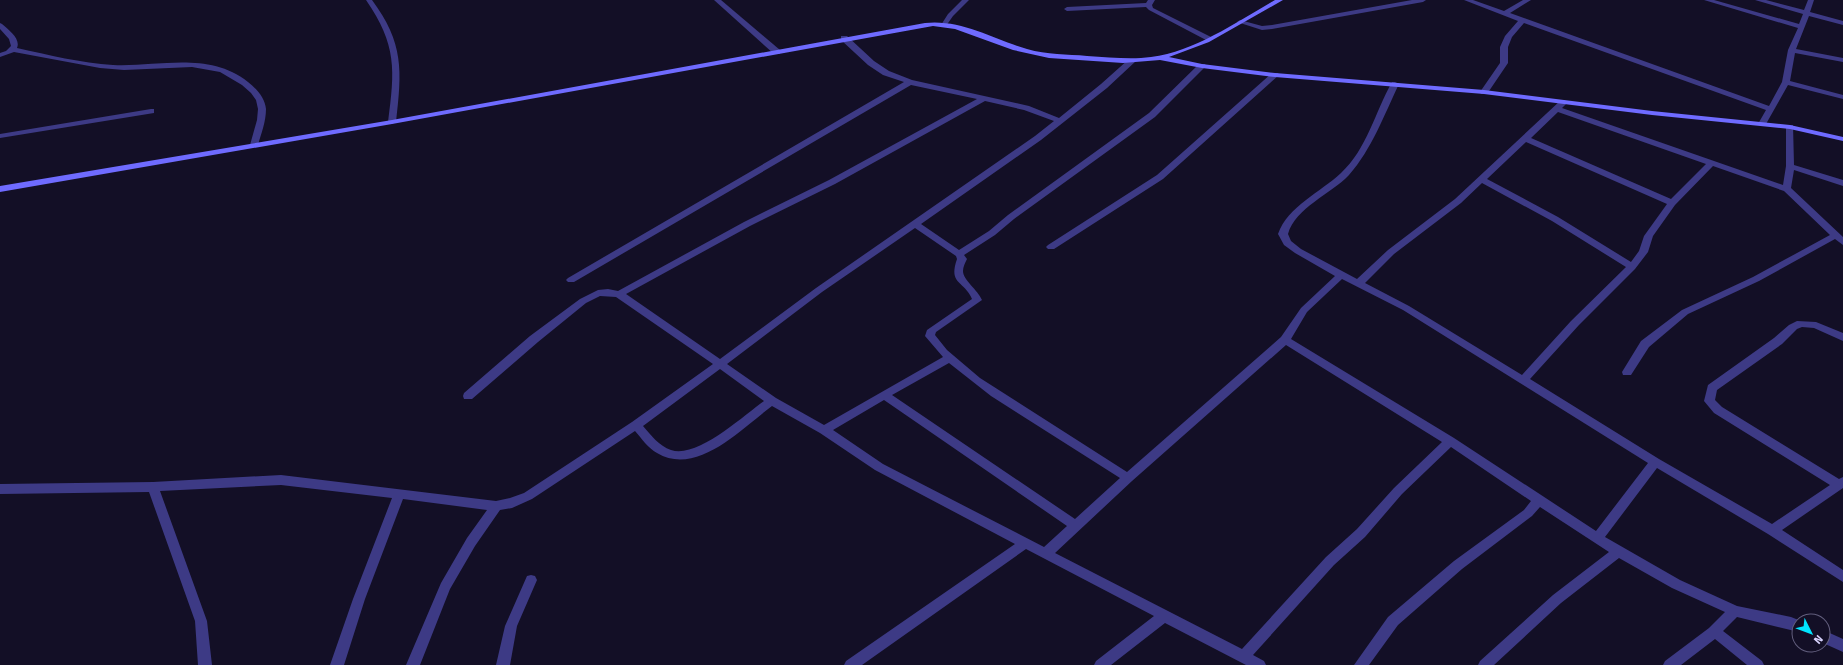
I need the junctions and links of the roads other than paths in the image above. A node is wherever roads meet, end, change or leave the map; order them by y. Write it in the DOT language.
graph roads {
  1 [pos="369,0"];
  2 [pos="717,0"];
  3 [pos="966,0"];
  4 [pos="1280,0"];
  5 [pos="1423,0"];
  6 [pos="1467,0"];
  7 [pos="1528,0"];
  8 [pos="1707,0"];
  9 [pos="1758,0"];
  10 [pos="1810,0"];
  11 [pos="1150,3"];
  12 [pos="1067,9"];
  13 [pos="1807,13"];
  14 [pos="1504,14"];
  15 [pos="1522,21"];
  16 [pos="1240,22"];
  17 [pos="1843,22"];
  18 [pos="944,24"];
  19 [pos="0,25"];
  20 [pos="1802,27"];
  21 [pos="844,38"];
  22 [pos="1209,38"];
  23 [pos="14,50"];
  24 [pos="1792,50"];
  25 [pos="777,52"];
  26 [pos="0,56"];
  27 [pos="1159,58"];
  28 [pos="1843,60"];
  29 [pos="1132,61"];
  30 [pos="1202,66"];
  31 [pos="1275,75"];
  32 [pos="910,82"];
  33 [pos="1786,82"];
  34 [pos="1395,84"];
  35 [pos="1484,92"];
  36 [pos="1843,97"];
  37 [pos="983,99"];
  38 [pos="1564,102"];
  39 [pos="1556,109"];
  40 [pos="1770,109"];
  41 [pos="151,111"];
  42 [pos="1060,121"];
  43 [pos="392,122"];
  44 [pos="1762,124"];
  45 [pos="1790,127"];
  46 [pos="0,136"];
  47 [pos="1525,138"];
  48 [pos="1843,139"];
  49 [pos="254,145"];
  50 [pos="1712,163"];
  51 [pos="1790,166"];
  52 [pos="1481,179"];
  53 [pos="1843,183"];
  54 [pos="0,189"];
  55 [pos="1787,189"];
  56 [pos="1672,202"];
  57 [pos="915,224"];
  58 [pos="1840,239"];
  59 [pos="1051,247"];
  60 [pos="959,254"];
  61 [pos="1632,267"];
  62 [pos="1341,275"];
  63 [pos="571,280"];
  64 [pos="1358,284"];
  65 [pos="620,294"];
  66 [pos="1843,337"];
  67 [pos="1285,340"];
  68 [pos="951,357"];
  69 [pos="720,364"];
  70 [pos="1627,372"];
  71 [pos="1523,380"];
  72 [pos="884,394"];
  73 [pos="468,396"];
  74 [pos="772,401"];
  75 [pos="636,425"];
  76 [pos="824,430"];
  77 [pos="1450,440"];
  78 [pos="1655,462"];
  79 [pos="1128,478"];
  80 [pos="1841,483"];
  81 [pos="153,487"];
  82 [pos="0,489"];
  83 [pos="399,494"];
  84 [pos="1540,499"];
  85 [pos="496,506"];
  86 [pos="1076,526"];
  87 [pos="1772,530"];
  88 [pos="1598,538"];
  89 [pos="1025,544"];
  90 [pos="1618,552"];
  91 [pos="1045,554"];
  92 [pos="1843,577"];
  93 [pos="531,580"];
  94 [pos="1735,611"];
  95 [pos="1164,616"];
  96 [pos="1791,623"];
  97 [pos="1714,632"];
  98 [pos="1831,640"];
  99 [pos="1843,646"];
  100 [pos="1244,656"];
  101 [pos="205,665"];
  102 [pos="337,665"];
  103 [pos="413,665"];
  104 [pos="502,665"];
  105 [pos="852,665"];
  106 [pos="1101,665"];
  107 [pos="1259,665"];
  108 [pos="1361,665"];
  109 [pos="1485,665"];
  110 [pos="1670,665"];
  111 [pos="1757,665"];
  1 -- 43 [label="street"];
  2 -- 25 [label="street"];
  3 -- 18 [label="street"];
  4 -- 16 [label="street"];
  5 -- 16 [label="street"];
  6 -- 14 [label="street"];
  7 -- 14 [label="street"];
  8 -- 20 [label="street"];
  9 -- 13 [label="street"];
  10 -- 13 [label="street"];
  11 -- 12 [label="street"];
  11 -- 22 [label="street"];
  13 -- 17 [label="street"];
  13 -- 20 [label="street"];
  14 -- 15 [label="street"];
  15 -- 35 [label="street"];
  15 -- 40 [label="street"];
  16 -- 22 [label="street"];
  18 -- 21 [label="street"];
  18 -- 29 [label="street"];
  19 -- 23 [label="street"];
  20 -- 24 [label="street"];
  21 -- 25 [label="street"];
  21 -- 32 [label="street"];
  22 -- 27 [label="street"];
  23 -- 26 [label="street"];
  23 -- 49 [label="street"];
  24 -- 28 [label="street"];
  24 -- 33 [label="street"];
  25 -- 43 [label="street"];
  27 -- 29 [label="street"];
  27 -- 30 [label="street"];
  29 -- 42 [label="street"];
  30 -- 31 [label="street"];
  30 -- 60 [label="street"];
  31 -- 34 [label="street"];
  31 -- 59 [label="street"];
  32 -- 37 [label="street"];
  32 -- 63 [label="street"];
  33 -- 36 [label="street"];
  33 -- 40 [label="street"];
  34 -- 35 [label="street"];
  34 -- 62 [label="street"];
  35 -- 38 [label="street"];
  37 -- 42 [label="street"];
  37 -- 65 [label="street"];
  38 -- 39 [label="street"];
  38 -- 44 [label="street"];
  39 -- 47 [label="street"];
  39 -- 50 [label="street"];
  40 -- 44 [label="street"];
  41 -- 46 [label="street"];
  42 -- 57 [label="street"];
  43 -- 49 [label="street"];
  44 -- 45 [label="street"];
  45 -- 48 [label="street"];
  45 -- 51 [label="street"];
  47 -- 52 [label="street"];
  47 -- 56 [label="street"];
  49 -- 54 [label="street"];
  50 -- 55 [label="street"];
  50 -- 56 [label="street"];
  51 -- 53 [label="street"];
  51 -- 55 [label="street"];
  52 -- 61 [label="street"];
  52 -- 64 [label="street"];
  55 -- 58 [label="street"];
  56 -- 61 [label="street"];
  57 -- 60 [label="street"];
  57 -- 69 [label="street"];
  58 -- 70 [label="street"];
  60 -- 68 [label="street"];
  61 -- 71 [label="street"];
  62 -- 64 [label="street"];
  62 -- 67 [label="street"];
  64 -- 71 [label="street"];
  65 -- 69 [label="street"];
  65 -- 73 [label="street"];
  66 -- 80 [label="street"];
  67 -- 77 [label="street"];
  67 -- 79 [label="street"];
  68 -- 72 [label="street"];
  68 -- 79 [label="street"];
  69 -- 74 [label="street"];
  69 -- 75 [label="street"];
  71 -- 78 [label="street"];
  72 -- 76 [label="street"];
  72 -- 86 [label="street"];
  74 -- 75 [label="street"];
  74 -- 76 [label="street"];
  75 -- 85 [label="street"];
  76 -- 89 [label="street"];
  77 -- 84 [label="street"];
  77 -- 100 [label="street"];
  78 -- 87 [label="street"];
  78 -- 88 [label="street"];
  79 -- 86 [label="street"];
  80 -- 87 [label="street"];
  81 -- 82 [label="street"];
  81 -- 83 [label="street"];
  81 -- 101 [label="street"];
  83 -- 85 [label="street"];
  83 -- 102 [label="street"];
  84 -- 88 [label="street"];
  84 -- 108 [label="street"];
  85 -- 103 [label="street"];
  86 -- 91 [label="street"];
  87 -- 92 [label="street"];
  88 -- 90 [label="street"];
  89 -- 91 [label="street"];
  89 -- 105 [label="street"];
  90 -- 94 [label="street"];
  90 -- 109 [label="street"];
  91 -- 95 [label="street"];
  93 -- 104 [label="street"];
  94 -- 96 [label="street"];
  94 -- 97 [label="street"];
  95 -- 100 [label="street"];
  95 -- 106 [label="street"];
  97 -- 110 [label="street"];
  97 -- 111 [label="street"];
  98 -- 99 [label="street"];
  100 -- 107 [label="street"];
}
